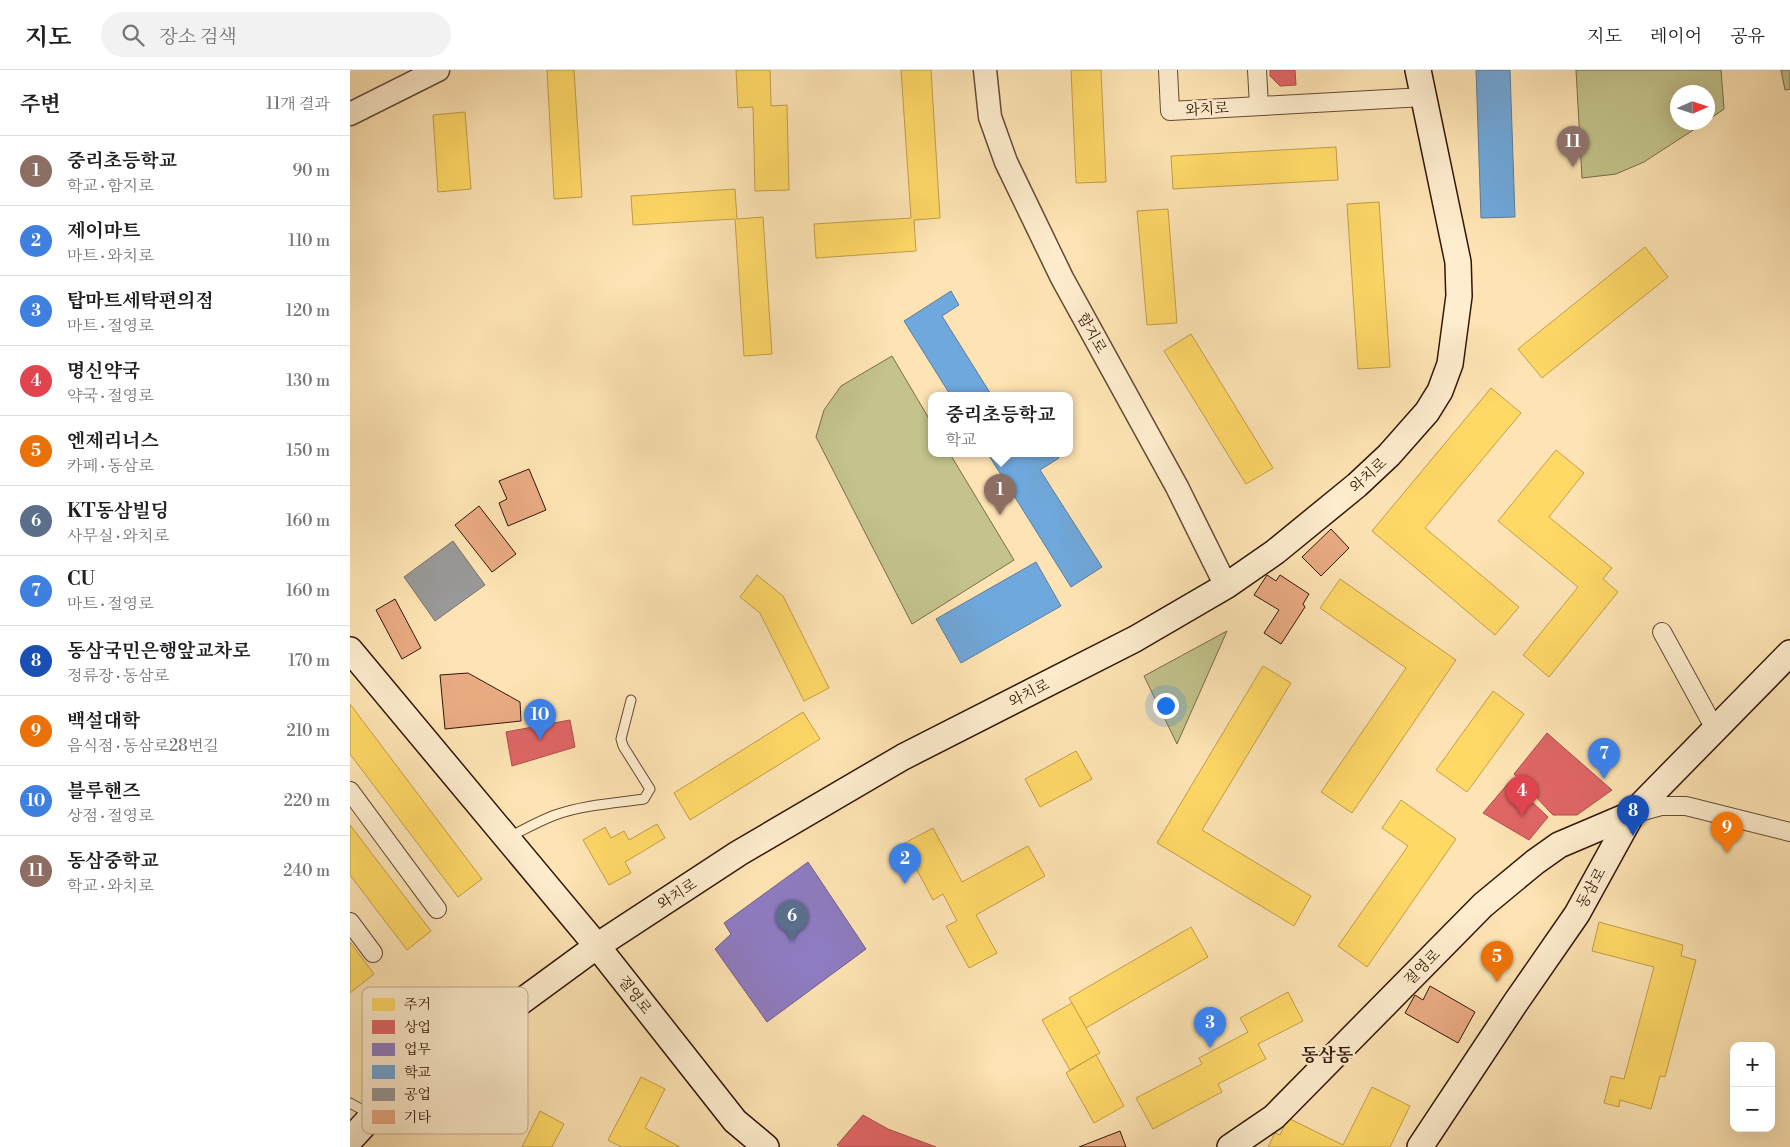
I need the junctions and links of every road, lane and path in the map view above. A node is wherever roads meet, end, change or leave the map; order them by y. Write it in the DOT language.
graph roads {
  1 [pos="438,70"];
  2 [pos="985,70"];
  3 [pos="1168,70"];
  4 [pos="1257,70"];
  5 [pos="1418,70"];
  6 [pos="1424,97"];
  7 [pos="1259,106"];
  8 [pos="350,114"];
  9 [pos="1226,586"];
  10 [pos="1662,632"];
  11 [pos="350,650"];
  12 [pos="1790,653"];
  13 [pos="631,700"];
  14 [pos="1716,729"];
  15 [pos="350,791"];
  16 [pos="1632,814"];
  17 [pos="1790,832"];
  18 [pos="507,838"];
  19 [pos="437,909"];
  20 [pos="350,922"];
  21 [pos="597,946"];
  22 [pos="373,953"];
  23 [pos="528,997"];
  24 [pos="350,1103"];
  25 [pos="362,1110"];
  26 [pos="362,1126"];
  27 [pos="350,1140"];
  28 [pos="766,1147"];
  29 [pos="1230,1147"];
  30 [pos="1420,1147"];
  1 -- 8 [label="street"];
  2 -- 9 [label="street, 함지로"];
  3 -- 7 [label="street, 와치로"];
  4 -- 7 [label="street"];
  5 -- 6 [label="main road, 와치로"];
  6 -- 7 [label="street, 와치로"];
  6 -- 9 [label="main road, 와치로"];
  9 -- 21 [label="main road, 와치로"];
  10 -- 14 [label="street"];
  11 -- 18 [label="main road, 절영로"];
  12 -- 14 [label="main road, 동삼로"];
  13 -- 18 [label="lane"];
  14 -- 16 [label="main road, 동삼로"];
  15 -- 19 [label="street"];
  16 -- 17 [label="street"];
  16 -- 29 [label="main road, 절영로"];
  16 -- 30 [label="main road, 동삼로"];
  18 -- 21 [label="main road, 절영로"];
  20 -- 22 [label="street"];
  21 -- 23 [label="main road, 와치로"];
  21 -- 28 [label="main road, 절영로"];
  24 -- 25 [label="lane"];
  26 -- 27 [label="main road, 와치로"];
}
